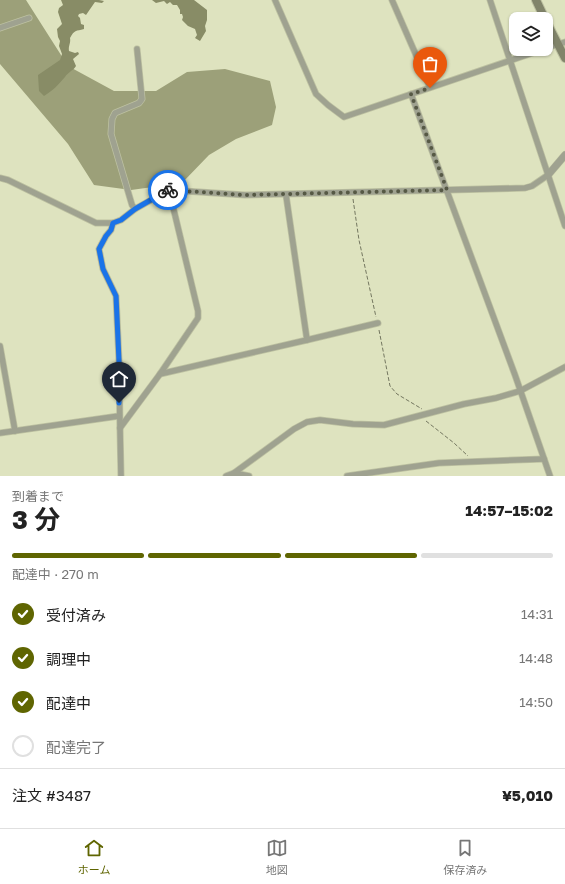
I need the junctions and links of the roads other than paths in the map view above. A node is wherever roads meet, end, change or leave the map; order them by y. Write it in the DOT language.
graph roads {
  1 [pos="274,0"];
  2 [pos="392,0"];
  3 [pos="490,0"];
  4 [pos="536,0"];
  5 [pos="542,12"];
  6 [pos="29,18"];
  7 [pos="0,28"];
  8 [pos="553,30"];
  9 [pos="562,43"];
  10 [pos="137,49"];
  11 [pos="523,56"];
  12 [pos="565,58"];
  13 [pos="510,60"];
  14 [pos="430,88"];
  15 [pos="411,94"];
  16 [pos="564,158"];
  17 [pos="548,175"];
  18 [pos="0,178"];
  19 [pos="169,190"];
  20 [pos="447,190"];
  21 [pos="286,195"];
  22 [pos="135,209"];
  23 [pos="113,223"];
  24 [pos="565,226"];
  25 [pos="378,323"];
  26 [pos="307,340"];
  27 [pos="0,346"];
  28 [pos="565,367"];
  29 [pos="160,374"];
  30 [pos="520,391"];
  31 [pos="119,416"];
  32 [pos="120,428"];
  33 [pos="15,431"];
  34 [pos="0,433"];
  35 [pos="544,460"];
  36 [pos="234,473"];
  37 [pos="121,476"];
  38 [pos="226,476"];
  39 [pos="249,476"];
  40 [pos="347,476"];
  41 [pos="550,476"];
  1 -- 15 [label="street"];
  2 -- 14 [label="street"];
  3 -- 13 [label="street"];
  4 -- 5 [label="main road"];
  6 -- 7 [label="street"];
  8 -- 9 [label="main road"];
  9 -- 12 [label="main road"];
  10 -- 22 [label="street"];
  11 -- 13 [label="street"];
  13 -- 14 [label="street"];
  13 -- 17 [label="street"];
  14 -- 15 [label="street"];
  15 -- 20 [label="street"];
  16 -- 17 [label="street"];
  17 -- 20 [label="street"];
  17 -- 24 [label="street"];
  18 -- 23 [label="street"];
  19 -- 21 [label="street"];
  19 -- 22 [label="street"];
  19 -- 29 [label="street"];
  20 -- 21 [label="street"];
  20 -- 30 [label="street"];
  21 -- 26 [label="street"];
  22 -- 23 [label="street"];
  23 -- 31 [label="street"];
  25 -- 26 [label="street"];
  26 -- 29 [label="street"];
  27 -- 33 [label="street"];
  28 -- 30 [label="street"];
  29 -- 32 [label="street"];
  30 -- 35 [label="street"];
  30 -- 36 [label="street"];
  31 -- 32 [label="street"];
  31 -- 33 [label="street"];
  32 -- 37 [label="street"];
  33 -- 34 [label="street"];
  35 -- 40 [label="street"];
  35 -- 41 [label="street"];
  36 -- 38 [label="street"];
  36 -- 39 [label="street"];
}
